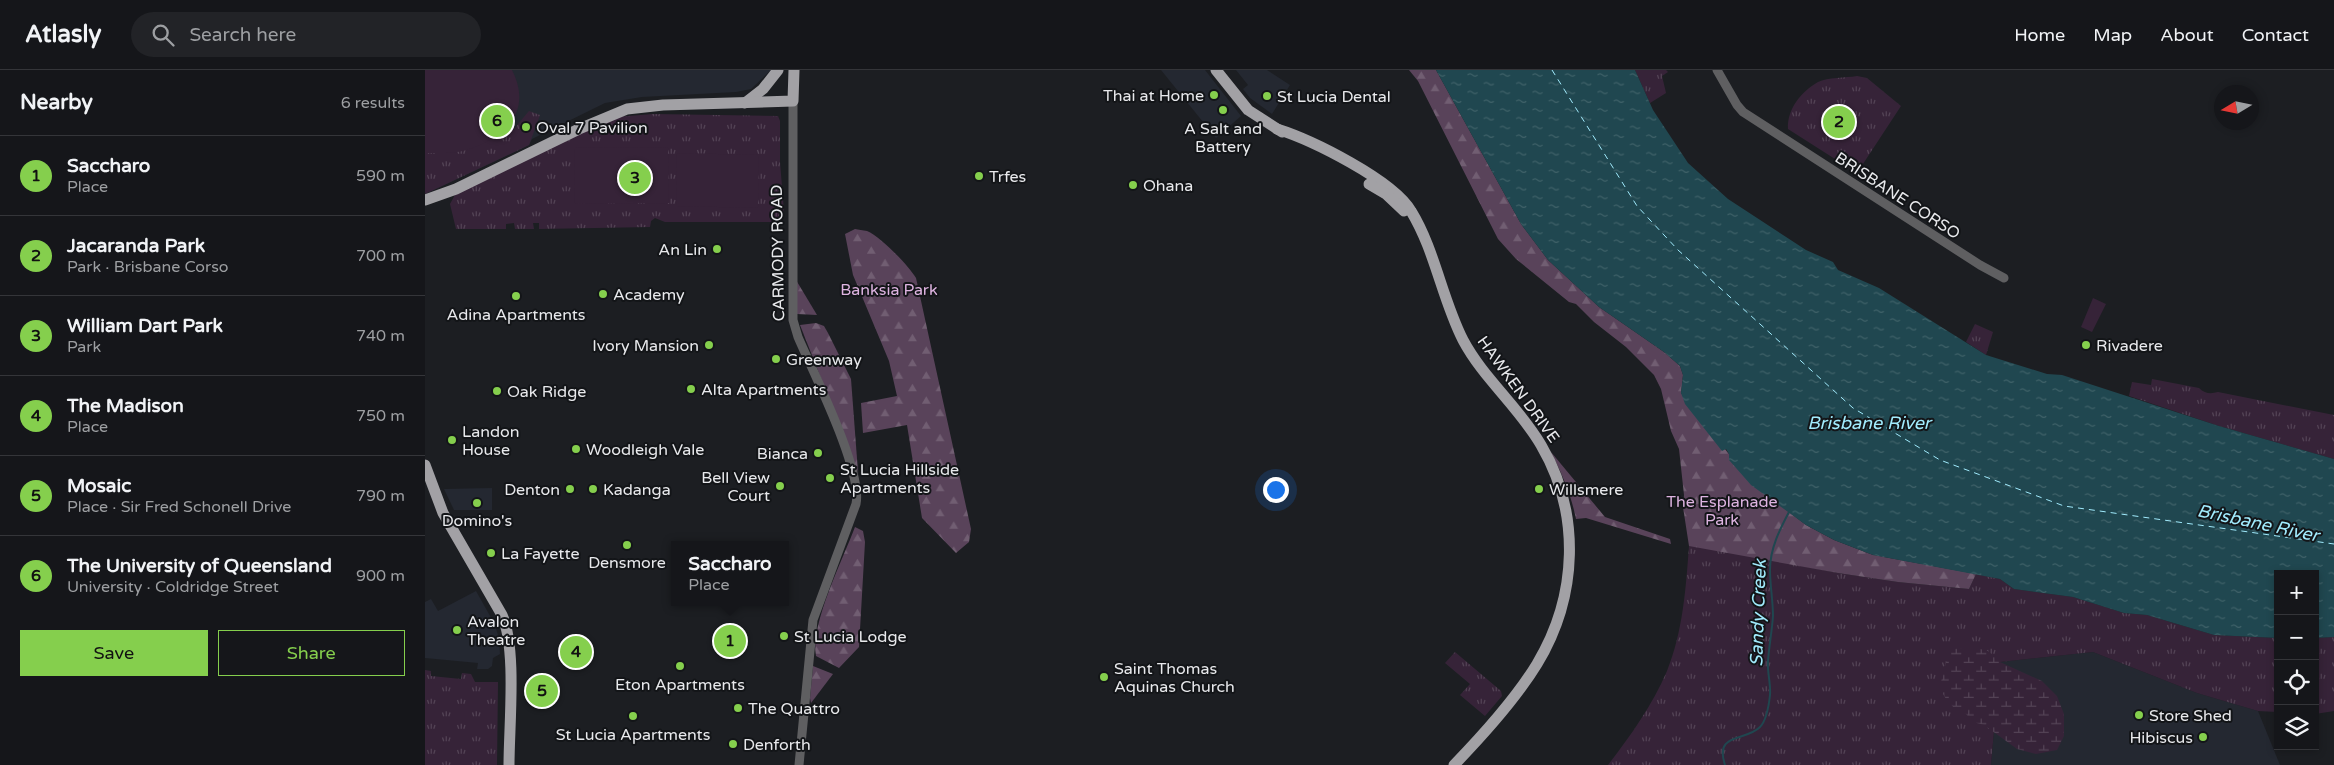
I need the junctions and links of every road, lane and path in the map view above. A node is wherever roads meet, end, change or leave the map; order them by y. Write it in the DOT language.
graph roads {
  1 [pos="778,70"];
  2 [pos="787,70"];
  3 [pos="794,70"];
  4 [pos="1216,70"];
  5 [pos="1717,70"];
  6 [pos="790,101"];
  7 [pos="745,103"];
  8 [pos="425,200"];
  9 [pos="2004,278"];
  10 [pos="425,465"];
  11 [pos="1467,752"];
  12 [pos="509,765"];
  13 [pos="799,765"];
  14 [pos="1454,765"];
  15 [pos="1458,765"];
  1 -- 7 [label="main road"];
  2 -- 6 [label="main road, CARMODY ROAD"];
  3 -- 6 [label="main road, CARMODY ROAD"];
  4 -- 11 [label="main road, HAWKEN DRIVE"];
  5 -- 9 [label="street, BRISBANE CORSO"];
  6 -- 7 [label="main road"];
  6 -- 13 [label="street, CARMODY ROAD"];
  7 -- 8 [label="main road"];
  10 -- 12 [label="main road"];
  11 -- 14 [label="main road, HAWKEN DRIVE"];
  11 -- 15 [label="main road, HAWKEN DRIVE"];
}
